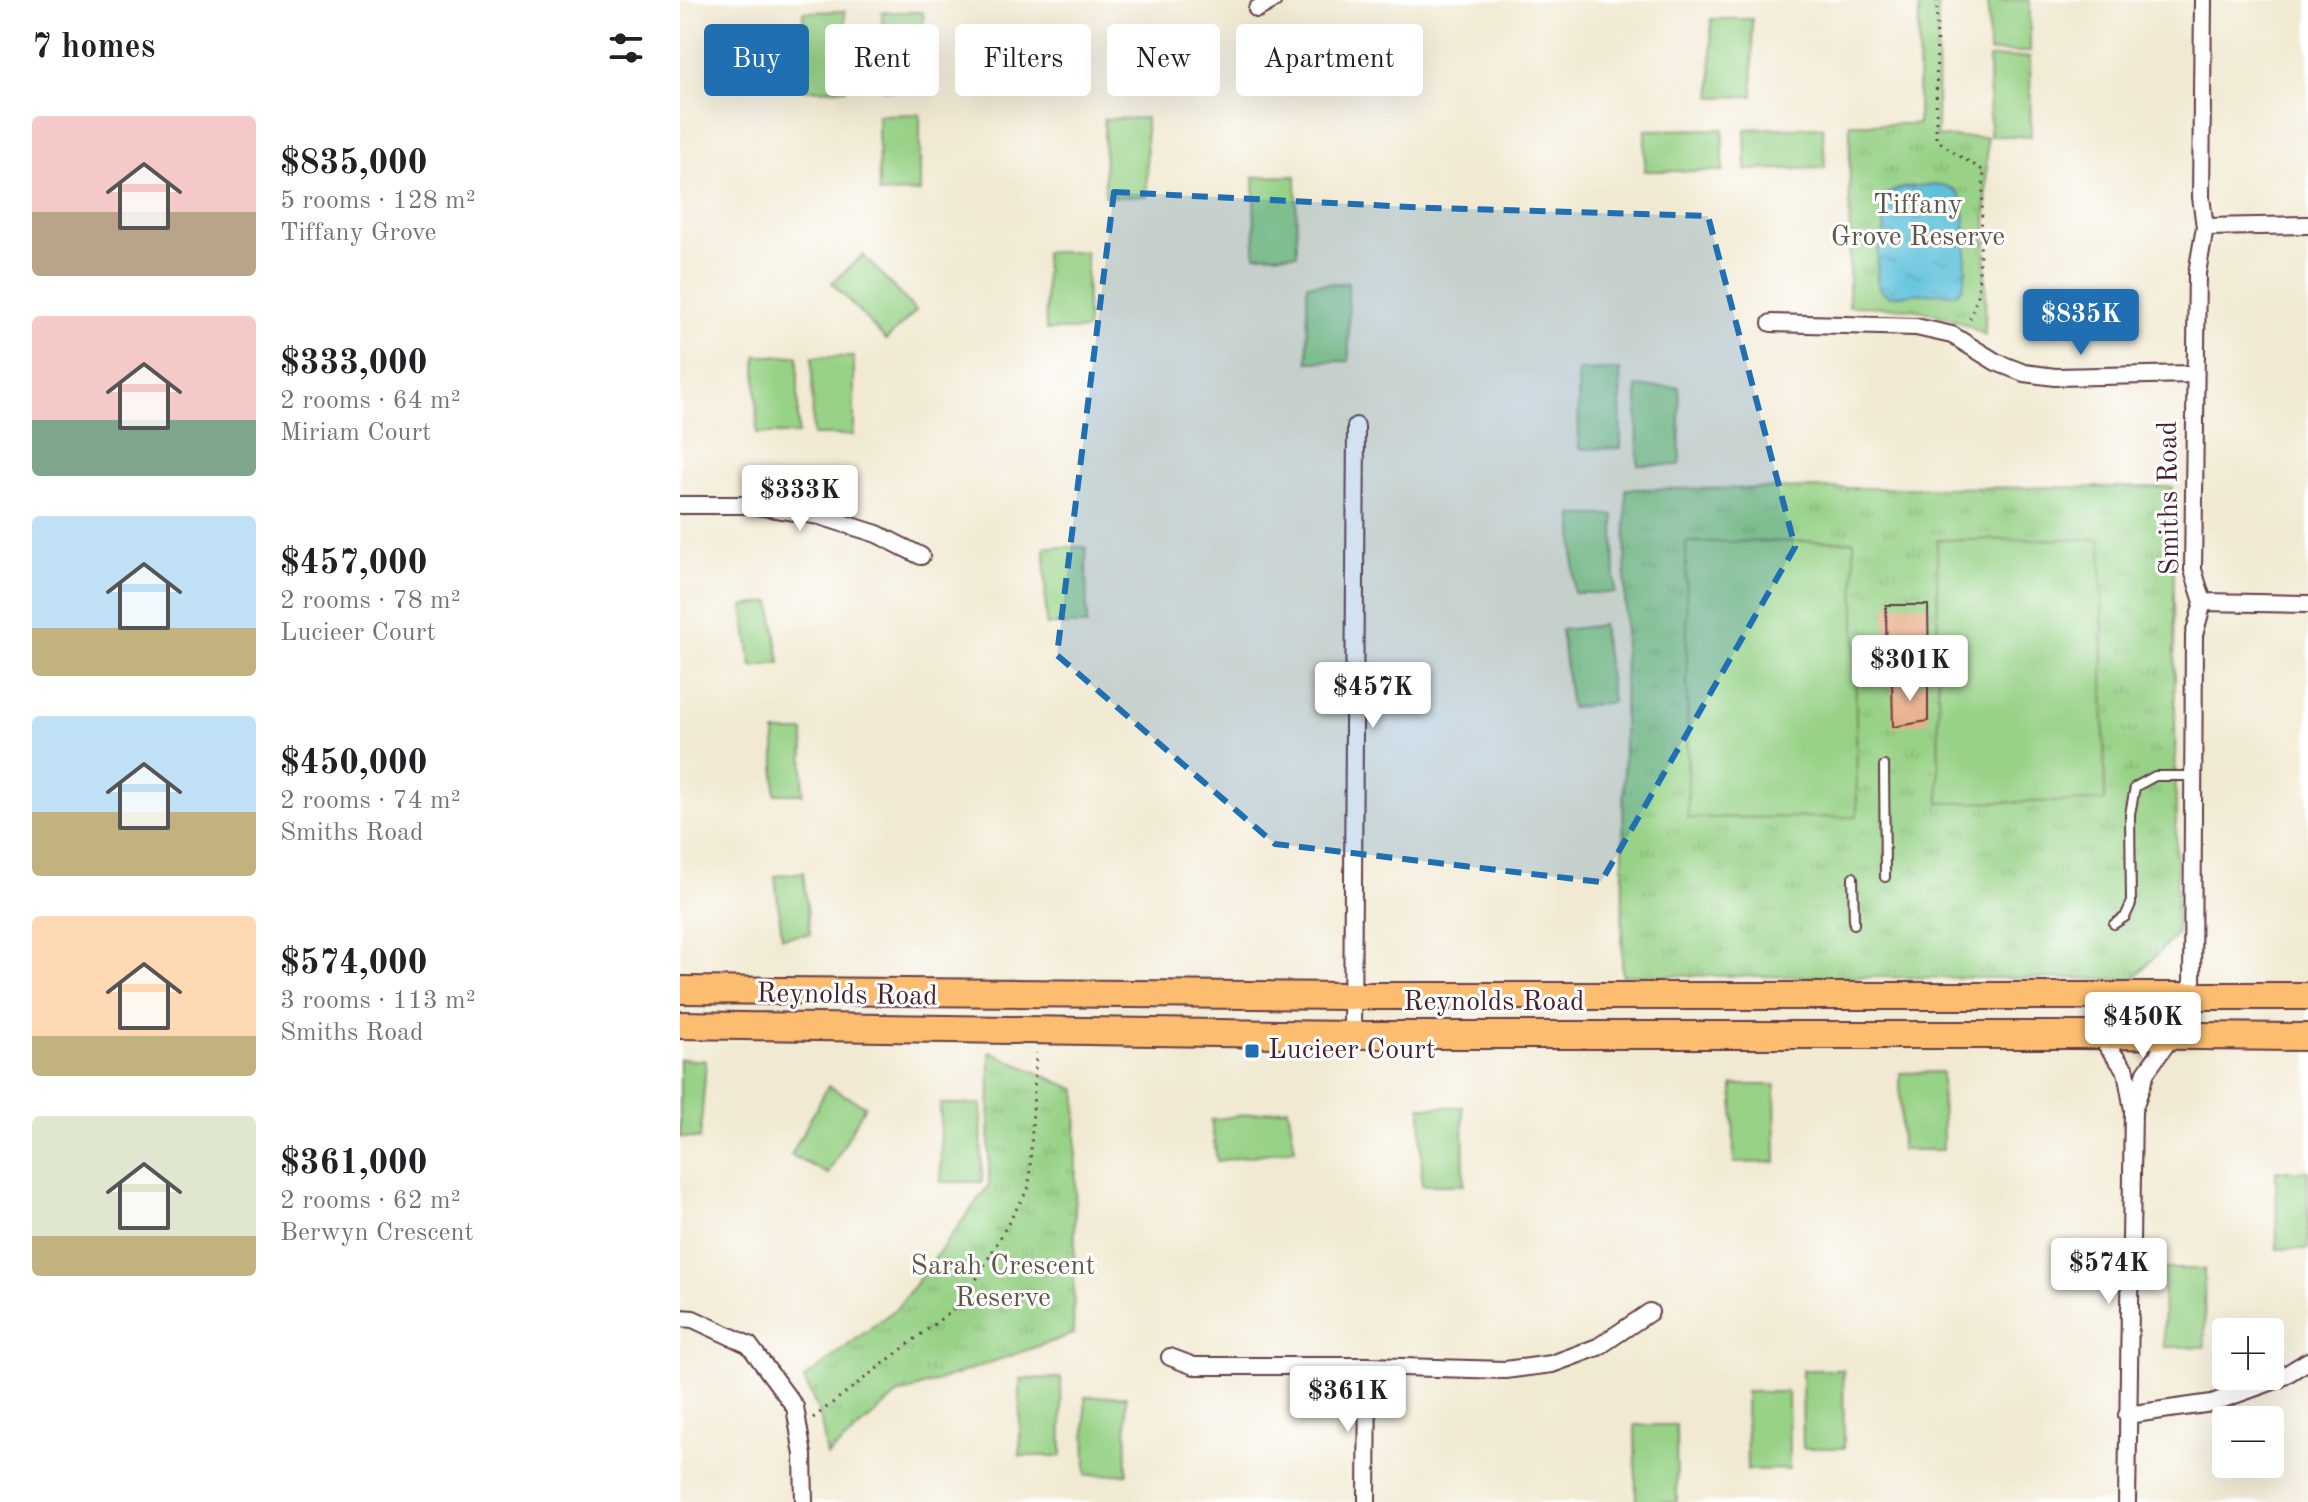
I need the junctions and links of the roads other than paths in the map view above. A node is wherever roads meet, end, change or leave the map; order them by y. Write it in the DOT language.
graph roads {
  1 [pos="1273,0"];
  2 [pos="2203,0"];
  3 [pos="1257,9"];
  4 [pos="2308,225"];
  5 [pos="2205,227"];
  6 [pos="1771,323"];
  7 [pos="2194,374"];
  8 [pos="1356,426"];
  9 [pos="680,505"];
  10 [pos="921,556"];
  11 [pos="2203,602"];
  12 [pos="2308,604"];
  13 [pos="1884,766"];
  14 [pos="2192,776"];
  15 [pos="1853,877"];
  16 [pos="1885,877"];
  17 [pos="1854,924"];
  18 [pos="2114,924"];
  19 [pos="680,990"];
  20 [pos="2192,994"];
  21 [pos="1351,996"];
  22 [pos="2308,996"];
  23 [pos="680,1025"];
  24 [pos="1352,1035"];
  25 [pos="2099,1035"];
  26 [pos="2182,1036"];
  27 [pos="2308,1037"];
  28 [pos="2133,1110"];
  29 [pos="1650,1312"];
  30 [pos="680,1318"];
  31 [pos="1170,1357"];
  32 [pos="2308,1361"];
  33 [pos="1368,1366"];
  34 [pos="2127,1415"];
  35 [pos="804,1502"];
  36 [pos="1367,1502"];
  37 [pos="2127,1502"];
  1 -- 3 [label="street"];
  2 -- 5 [label="street, Smiths Road"];
  4 -- 5 [label="street"];
  5 -- 7 [label="street, Smiths Road"];
  6 -- 7 [label="street"];
  7 -- 11 [label="street, Smiths Road"];
  8 -- 21 [label="street"];
  9 -- 10 [label="street"];
  11 -- 12 [label="street"];
  11 -- 14 [label="street, Smiths Road"];
  13 -- 16 [label="lane"];
  14 -- 18 [label="lane"];
  14 -- 20 [label="street, Smiths Road"];
  15 -- 17 [label="lane"];
  19 -- 21 [label="main road, Reynolds Road"];
  20 -- 21 [label="main road, Reynolds Road"];
  20 -- 22 [label="main road, Reynolds Road"];
  20 -- 26 [label="main road"];
  21 -- 24 [label="street"];
  23 -- 24 [label="main road, Reynolds Road"];
  24 -- 25 [label="main road, Reynolds Road"];
  25 -- 26 [label="main road, Reynolds Road"];
  25 -- 28 [label="street"];
  26 -- 27 [label="main road, Reynolds Road"];
  26 -- 28 [label="street"];
  28 -- 34 [label="street"];
  29 -- 33 [label="street"];
  30 -- 35 [label="street"];
  31 -- 33 [label="street"];
  32 -- 34 [label="street"];
  33 -- 36 [label="street"];
  34 -- 37 [label="street"];
}
